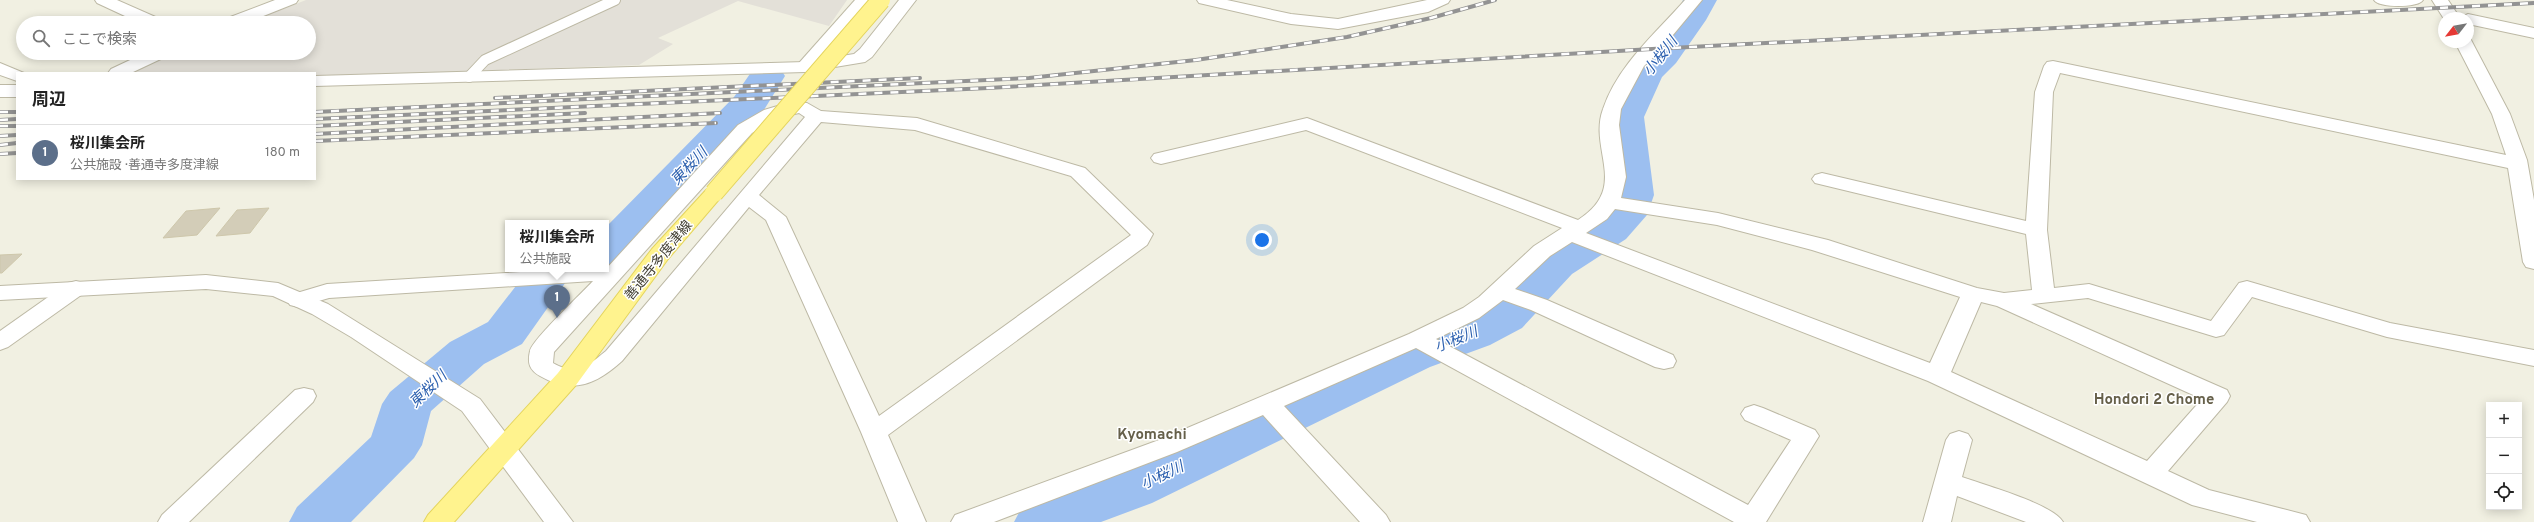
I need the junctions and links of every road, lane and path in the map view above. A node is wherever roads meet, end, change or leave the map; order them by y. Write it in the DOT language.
graph roads {
  1 [pos="103,0"];
  2 [pos="290,0"];
  3 [pos="614,0"];
  4 [pos="864,0"];
  5 [pos="881,0"];
  6 [pos="908,0"];
  7 [pos="1205,0"];
  8 [pos="1277,0"];
  9 [pos="1442,0"];
  10 [pos="1694,0"];
  11 [pos="2382,0"];
  12 [pos="2415,0"];
  13 [pos="2440,0"];
  14 [pos="1261,12"];
  15 [pos="2451,12"];
  16 [pos="138,16"];
  17 [pos="249,16"];
  18 [pos="2474,20"];
  19 [pos="2534,33"];
  20 [pos="2467,48"];
  21 [pos="144,60"];
  22 [pos="805,67"];
  23 [pos="0,68"];
  24 [pos="119,72"];
  25 [pos="16,76"];
  26 [pos="469,77"];
  27 [pos="316,81"];
  28 [pos="0,91"];
  29 [pos="16,91"];
  30 [pos="816,116"];
  31 [pos="1161,158"];
  32 [pos="2523,163"];
  33 [pos="1822,179"];
  34 [pos="747,196"];
  35 [pos="1614,203"];
  36 [pos="2036,230"];
  37 [pos="1583,236"];
  38 [pos="2534,262"];
  39 [pos="613,273"];
  40 [pos="76,288"];
  41 [pos="0,293"];
  42 [pos="1505,293"];
  43 [pos="1973,294"];
  44 [pos="2044,296"];
  45 [pos="298,300"];
  46 [pos="2004,300"];
  47 [pos="0,342"];
  48 [pos="1428,345"];
  49 [pos="2534,358"];
  50 [pos="1664,362"];
  51 [pos="1937,375"];
  52 [pos="567,379"];
  53 [pos="304,396"];
  54 [pos="1278,413"];
  55 [pos="1754,414"];
  56 [pos="874,432"];
  57 [pos="1959,440"];
  58 [pos="504,448"];
  59 [pos="2151,474"];
  60 [pos="1947,482"];
  61 [pos="1753,521"];
  62 [pos="172,522"];
  63 [pos="438,522"];
  64 [pos="559,522"];
  65 [pos="912,522"];
  66 [pos="965,522"];
  67 [pos="1376,522"];
  68 [pos="1937,522"];
  69 [pos="2049,522"];
  70 [pos="2296,522"];
  1 -- 16 [label="street"];
  2 -- 17 [label="street"];
  3 -- 26 [label="lane"];
  4 -- 22 [label="street"];
  5 -- 52 [label="main road, 善通寺多度津線, bridge"];
  6 -- 22 [label="street"];
  7 -- 14 [label="street"];
  8 -- 14 [label="street"];
  9 -- 14 [label="street"];
  10 -- 35 [label="street"];
  11 -- 12 [label="street"];
  13 -- 15 [label="street"];
  18 -- 19 [label="street"];
  20 -- 32 [label="street"];
  21 -- 24 [label="street"];
  22 -- 26 [label="street"];
  23 -- 25 [label="street"];
  26 -- 27 [label="street"];
  28 -- 29 [label="street"];
  30 -- 34 [label="street"];
  30 -- 39 [label="street"];
  30 -- 56 [label="street"];
  31 -- 37 [label="street"];
  32 -- 36 [label="street"];
  32 -- 38 [label="street"];
  33 -- 36 [label="street"];
  34 -- 52 [label="street"];
  34 -- 56 [label="street"];
  35 -- 37 [label="street"];
  35 -- 43 [label="street"];
  36 -- 44 [label="street"];
  37 -- 42 [label="street"];
  37 -- 51 [label="street"];
  39 -- 45 [label="street"];
  39 -- 52 [label="street"];
  40 -- 41 [label="street"];
  40 -- 45 [label="street"];
  40 -- 47 [label="street"];
  42 -- 48 [label="street"];
  42 -- 50 [label="street"];
  43 -- 46 [label="street"];
  43 -- 51 [label="street"];
  44 -- 46 [label="street"];
  44 -- 49 [label="street"];
  45 -- 58 [label="street"];
  46 -- 59 [label="street"];
  48 -- 54 [label="street"];
  48 -- 61 [label="street"];
  51 -- 59 [label="street"];
  52 -- 58 [label="main road, 善通寺多度津線"];
  53 -- 62 [label="street"];
  54 -- 66 [label="street"];
  54 -- 67 [label="street"];
  55 -- 61 [label="street"];
  56 -- 65 [label="street"];
  57 -- 60 [label="street"];
  58 -- 63 [label="main road, 善通寺多度津線"];
  58 -- 64 [label="street"];
  59 -- 70 [label="street"];
  60 -- 68 [label="street"];
  60 -- 69 [label="street"];
}
